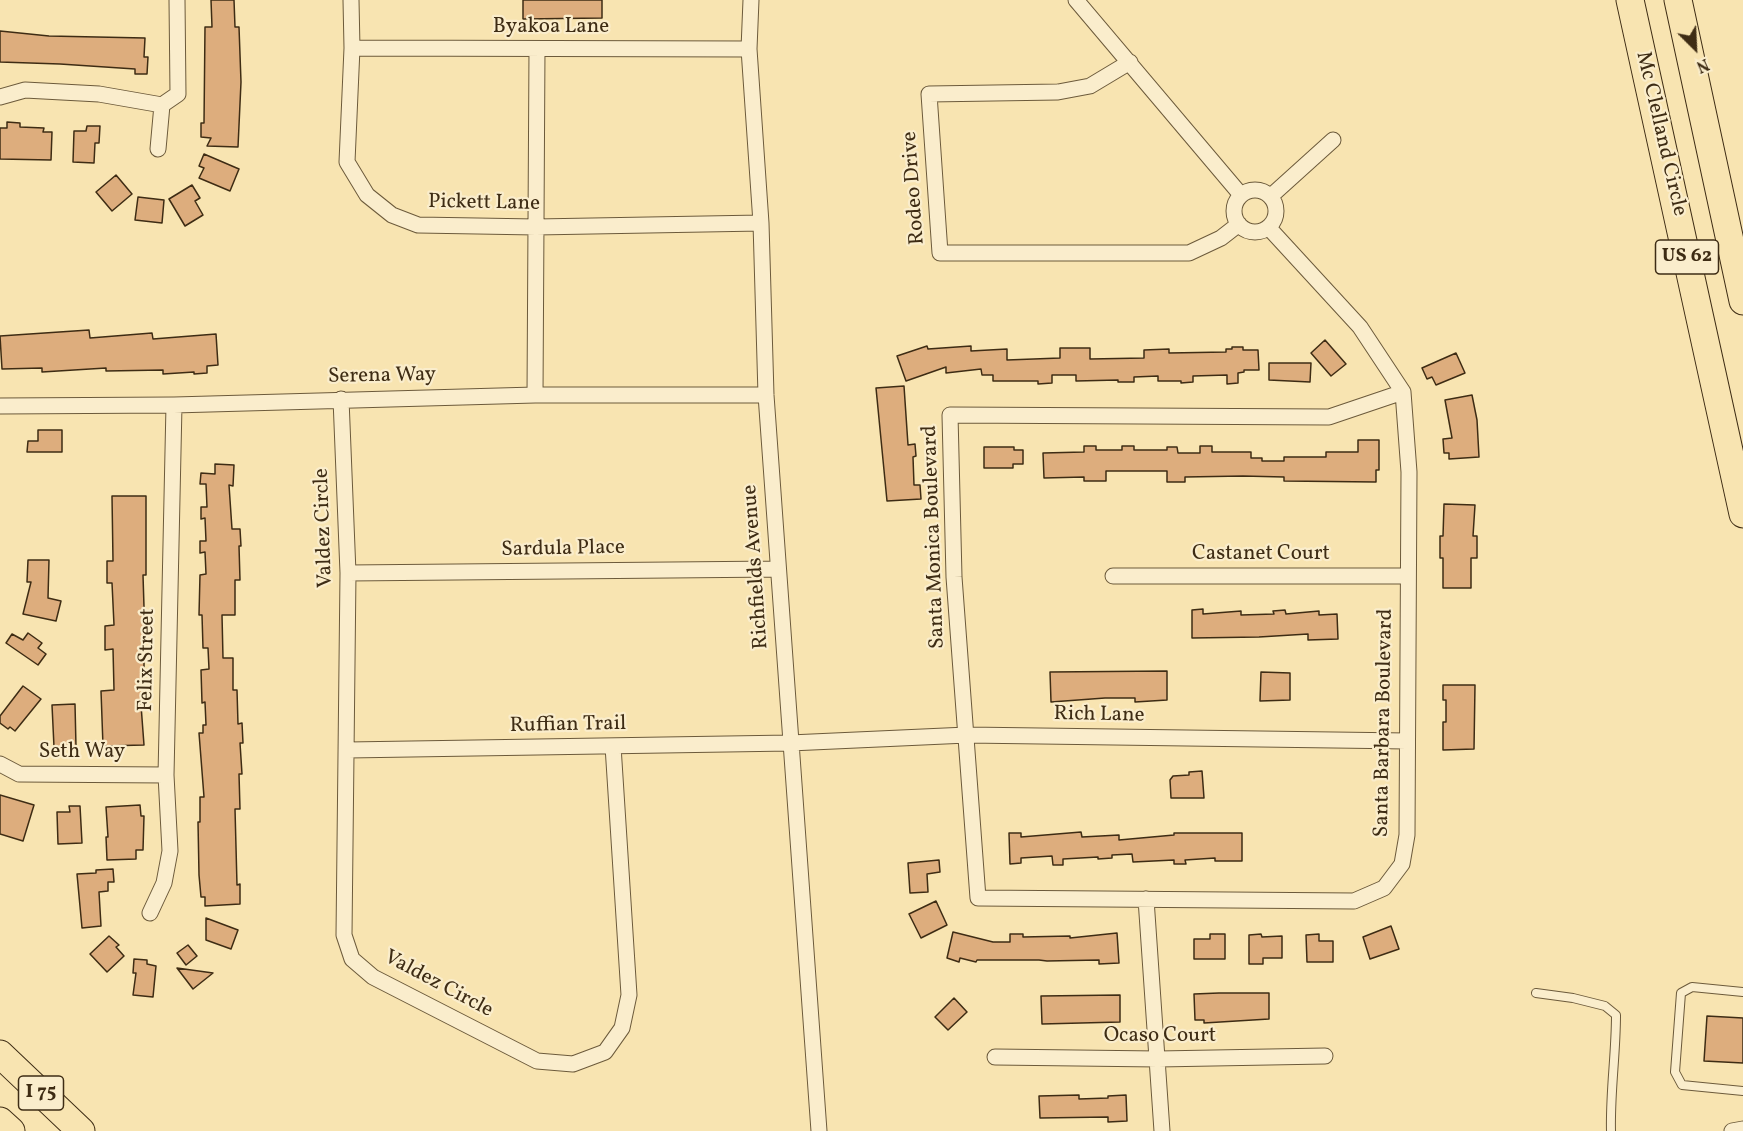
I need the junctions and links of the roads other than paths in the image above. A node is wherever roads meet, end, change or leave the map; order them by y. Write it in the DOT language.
graph roads {
  1 [pos="177,0"];
  2 [pos="351,0"];
  3 [pos="751,0"];
  4 [pos="1076,0"];
  5 [pos="1630,0"];
  6 [pos="1678,0"];
  7 [pos="352,48"];
  8 [pos="537,49"];
  9 [pos="749,49"];
  10 [pos="1130,62"];
  11 [pos="0,97"];
  12 [pos="162,105"];
  13 [pos="1333,140"];
  14 [pos="158,149"];
  15 [pos="1241,195"];
  16 [pos="1271,196"];
  17 [pos="761,222"];
  18 [pos="1239,224"];
  19 [pos="536,227"];
  20 [pos="1269,228"];
  21 [pos="1743,301"];
  22 [pos="1403,392"];
  23 [pos="535,395"];
  24 [pos="766,395"];
  25 [pos="341,399"];
  26 [pos="174,405"];
  27 [pos="0,406"];
  28 [pos="1743,514"];
  29 [pos="778,569"];
  30 [pos="348,573"];
  31 [pos="1113,576"];
  32 [pos="1408,576"];
  33 [pos="967,735"];
  34 [pos="1407,741"];
  35 [pos="790,743"];
  36 [pos="613,746"];
  37 [pos="348,750"];
  38 [pos="0,764"];
  39 [pos="166,775"];
  40 [pos="978,898"];
  41 [pos="1146,899"];
  42 [pos="150,912"];
  43 [pos="1743,992"];
  44 [pos="1536,993"];
  45 [pos="0,1054"];
  46 [pos="1325,1056"];
  47 [pos="995,1057"];
  48 [pos="1158,1059"];
  49 [pos="1743,1091"];
  50 [pos="0,1120"];
  51 [pos="1743,1129"];
  52 [pos="11,1131"];
  53 [pos="81,1131"];
  54 [pos="819,1131"];
  55 [pos="1162,1131"];
  56 [pos="1611,1131"];
  57 [pos="1732,1131"];
  1 -- 12 [label="street"];
  2 -- 7 [label="street, Pickett Lane"];
  3 -- 9 [label="street, Richfields Avenue"];
  4 -- 10 [label="street"];
  5 -- 28 [label="highway, Mc Clelland Circle / US 62"];
  6 -- 21 [label="highway, US 62"];
  7 -- 8 [label="street, Byakoa Lane"];
  7 -- 19 [label="street, Pickett Lane"];
  8 -- 9 [label="street, Byakoa Lane"];
  8 -- 19 [label="street"];
  9 -- 17 [label="street, Richfields Avenue"];
  10 -- 15 [label="street"];
  10 -- 18 [label="street, Rodeo Drive"];
  11 -- 12 [label="street"];
  12 -- 14 [label="street"];
  13 -- 16 [label="street"];
  15 -- 16 [label="street"];
  15 -- 18 [label="street"];
  16 -- 20 [label="street"];
  17 -- 19 [label="street, Pickett Lane"];
  17 -- 24 [label="street, Richfields Avenue"];
  18 -- 20 [label="street"];
  19 -- 23 [label="street"];
  20 -- 22 [label="street, Santa Barbara Boulevard"];
  22 -- 32 [label="street, Santa Barbara Boulevard"];
  22 -- 33 [label="street, Santa Monica Boulevard"];
  23 -- 24 [label="street, Serena Way"];
  23 -- 25 [label="street, Serena Way"];
  24 -- 29 [label="street, Richfields Avenue"];
  25 -- 26 [label="street, Serena Way"];
  25 -- 30 [label="street, Valdez Circle"];
  26 -- 27 [label="street, Serena Way"];
  26 -- 39 [label="street, Felix Street"];
  29 -- 30 [label="street, Sardula Place"];
  29 -- 35 [label="street, Richfields Avenue"];
  30 -- 37 [label="street, Valdez Circle"];
  31 -- 32 [label="street, Castanet Court"];
  32 -- 34 [label="street, Santa Barbara Boulevard"];
  33 -- 34 [label="street, Rich Lane"];
  33 -- 35 [label="street, Rich Lane"];
  33 -- 40 [label="street, Santa Monica Boulevard"];
  34 -- 41 [label="street, Santa Barbara Boulevard"];
  35 -- 36 [label="street, Ruffian Trail"];
  35 -- 54 [label="street, Richfields Avenue"];
  36 -- 37 [label="street, Ruffian Trail"];
  36 -- 37 [label="street, Valdez Circle"];
  38 -- 39 [label="street, Seth Way"];
  39 -- 42 [label="street, Felix Street"];
  40 -- 41 [label="street, Santa Barbara Boulevard"];
  41 -- 48 [label="street"];
  43 -- 49 [label="lane"];
  44 -- 56 [label="lane"];
  45 -- 53 [label="highway, I 75"];
  46 -- 48 [label="street, Ocaso Court"];
  47 -- 48 [label="street, Ocaso Court"];
  48 -- 55 [label="street"];
  50 -- 52 [label="highway, I 75"];
  51 -- 57 [label="street"];
}
